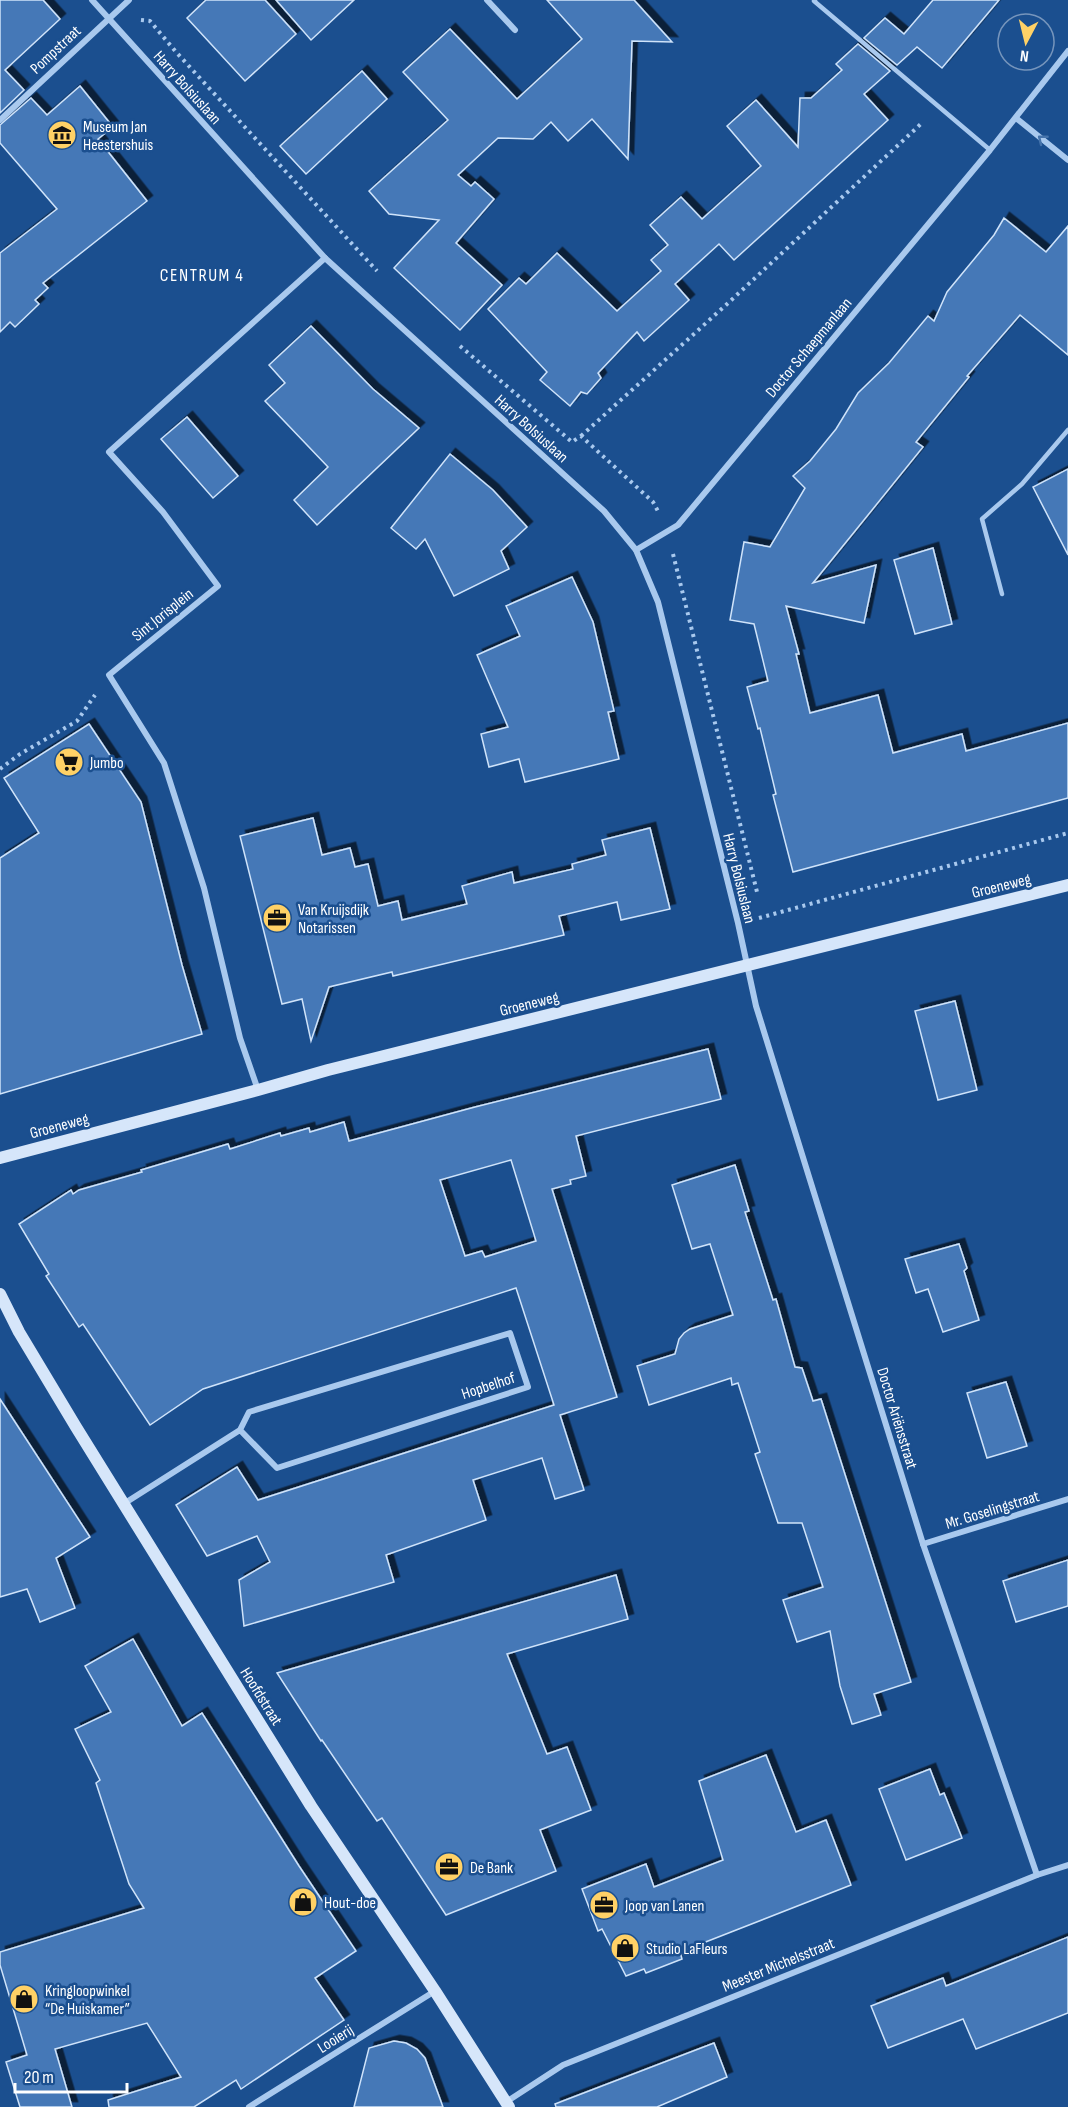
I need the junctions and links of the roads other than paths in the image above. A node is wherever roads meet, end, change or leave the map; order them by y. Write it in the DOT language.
graph roads {
  1 [pos="93,0"];
  2 [pos="129,0"];
  3 [pos="487,0"];
  4 [pos="815,0"];
  5 [pos="107,18"];
  6 [pos="515,30"];
  7 [pos="1068,51"];
  8 [pos="1016,118"];
  9 [pos="0,120"];
  10 [pos="990,150"];
  11 [pos="1068,160"];
  12 [pos="325,258"];
  13 [pos="1068,430"];
  14 [pos="636,550"];
  15 [pos="1002,594"];
  16 [pos="1068,885"];
  17 [pos="747,966"];
  18 [pos="258,1090"];
  19 [pos="0,1158"];
  20 [pos="0,1294"];
  21 [pos="240,1430"];
  22 [pos="1068,1499"];
  23 [pos="125,1503"];
  24 [pos="923,1544"];
  25 [pos="1068,1865"];
  26 [pos="1037,1875"];
  27 [pos="435,1991"];
  28 [pos="508,2104"];
  29 [pos="249,2107"];
  1 -- 5 [label="street, Harry Bolsiuslaan"];
  2 -- 5 [label="street, Pompstraat"];
  3 -- 6 [label="street"];
  4 -- 10 [label="lane"];
  5 -- 9 [label="street, Pompstraat"];
  5 -- 12 [label="street, Harry Bolsiuslaan"];
  7 -- 8 [label="street, Doctor Schaepmanlaan"];
  8 -- 10 [label="street, Doctor Schaepmanlaan"];
  11 -- 8 [label="street, one-way"];
  10 -- 14 [label="street, Doctor Schaepmanlaan"];
  12 -- 14 [label="street, Harry Bolsiuslaan"];
  12 -- 18 [label="street, Sint Jorisplein"];
  13 -- 15 [label="lane"];
  14 -- 17 [label="street, Harry Bolsiuslaan"];
  16 -- 17 [label="street, Groeneweg"];
  17 -- 18 [label="street, Groeneweg"];
  17 -- 24 [label="street, Doctor Ariënsstraat"];
  18 -- 19 [label="street, Groeneweg"];
  20 -- 23 [label="street, Hoofdstraat"];
  21 -- 21 [label="street, Hopbelhof"];
  21 -- 23 [label="street, Hopbelhof"];
  22 -- 24 [label="street, Mr. Goselingstraat"];
  23 -- 27 [label="street, Hoofdstraat"];
  24 -- 26 [label="street, Doctor Ariënsstraat"];
  25 -- 26 [label="street, Meester Michelsstraat"];
  26 -- 28 [label="street, Meester Michelsstraat"];
  27 -- 28 [label="street, Hoofdstraat"];
  27 -- 29 [label="street, Looierij"];
}
